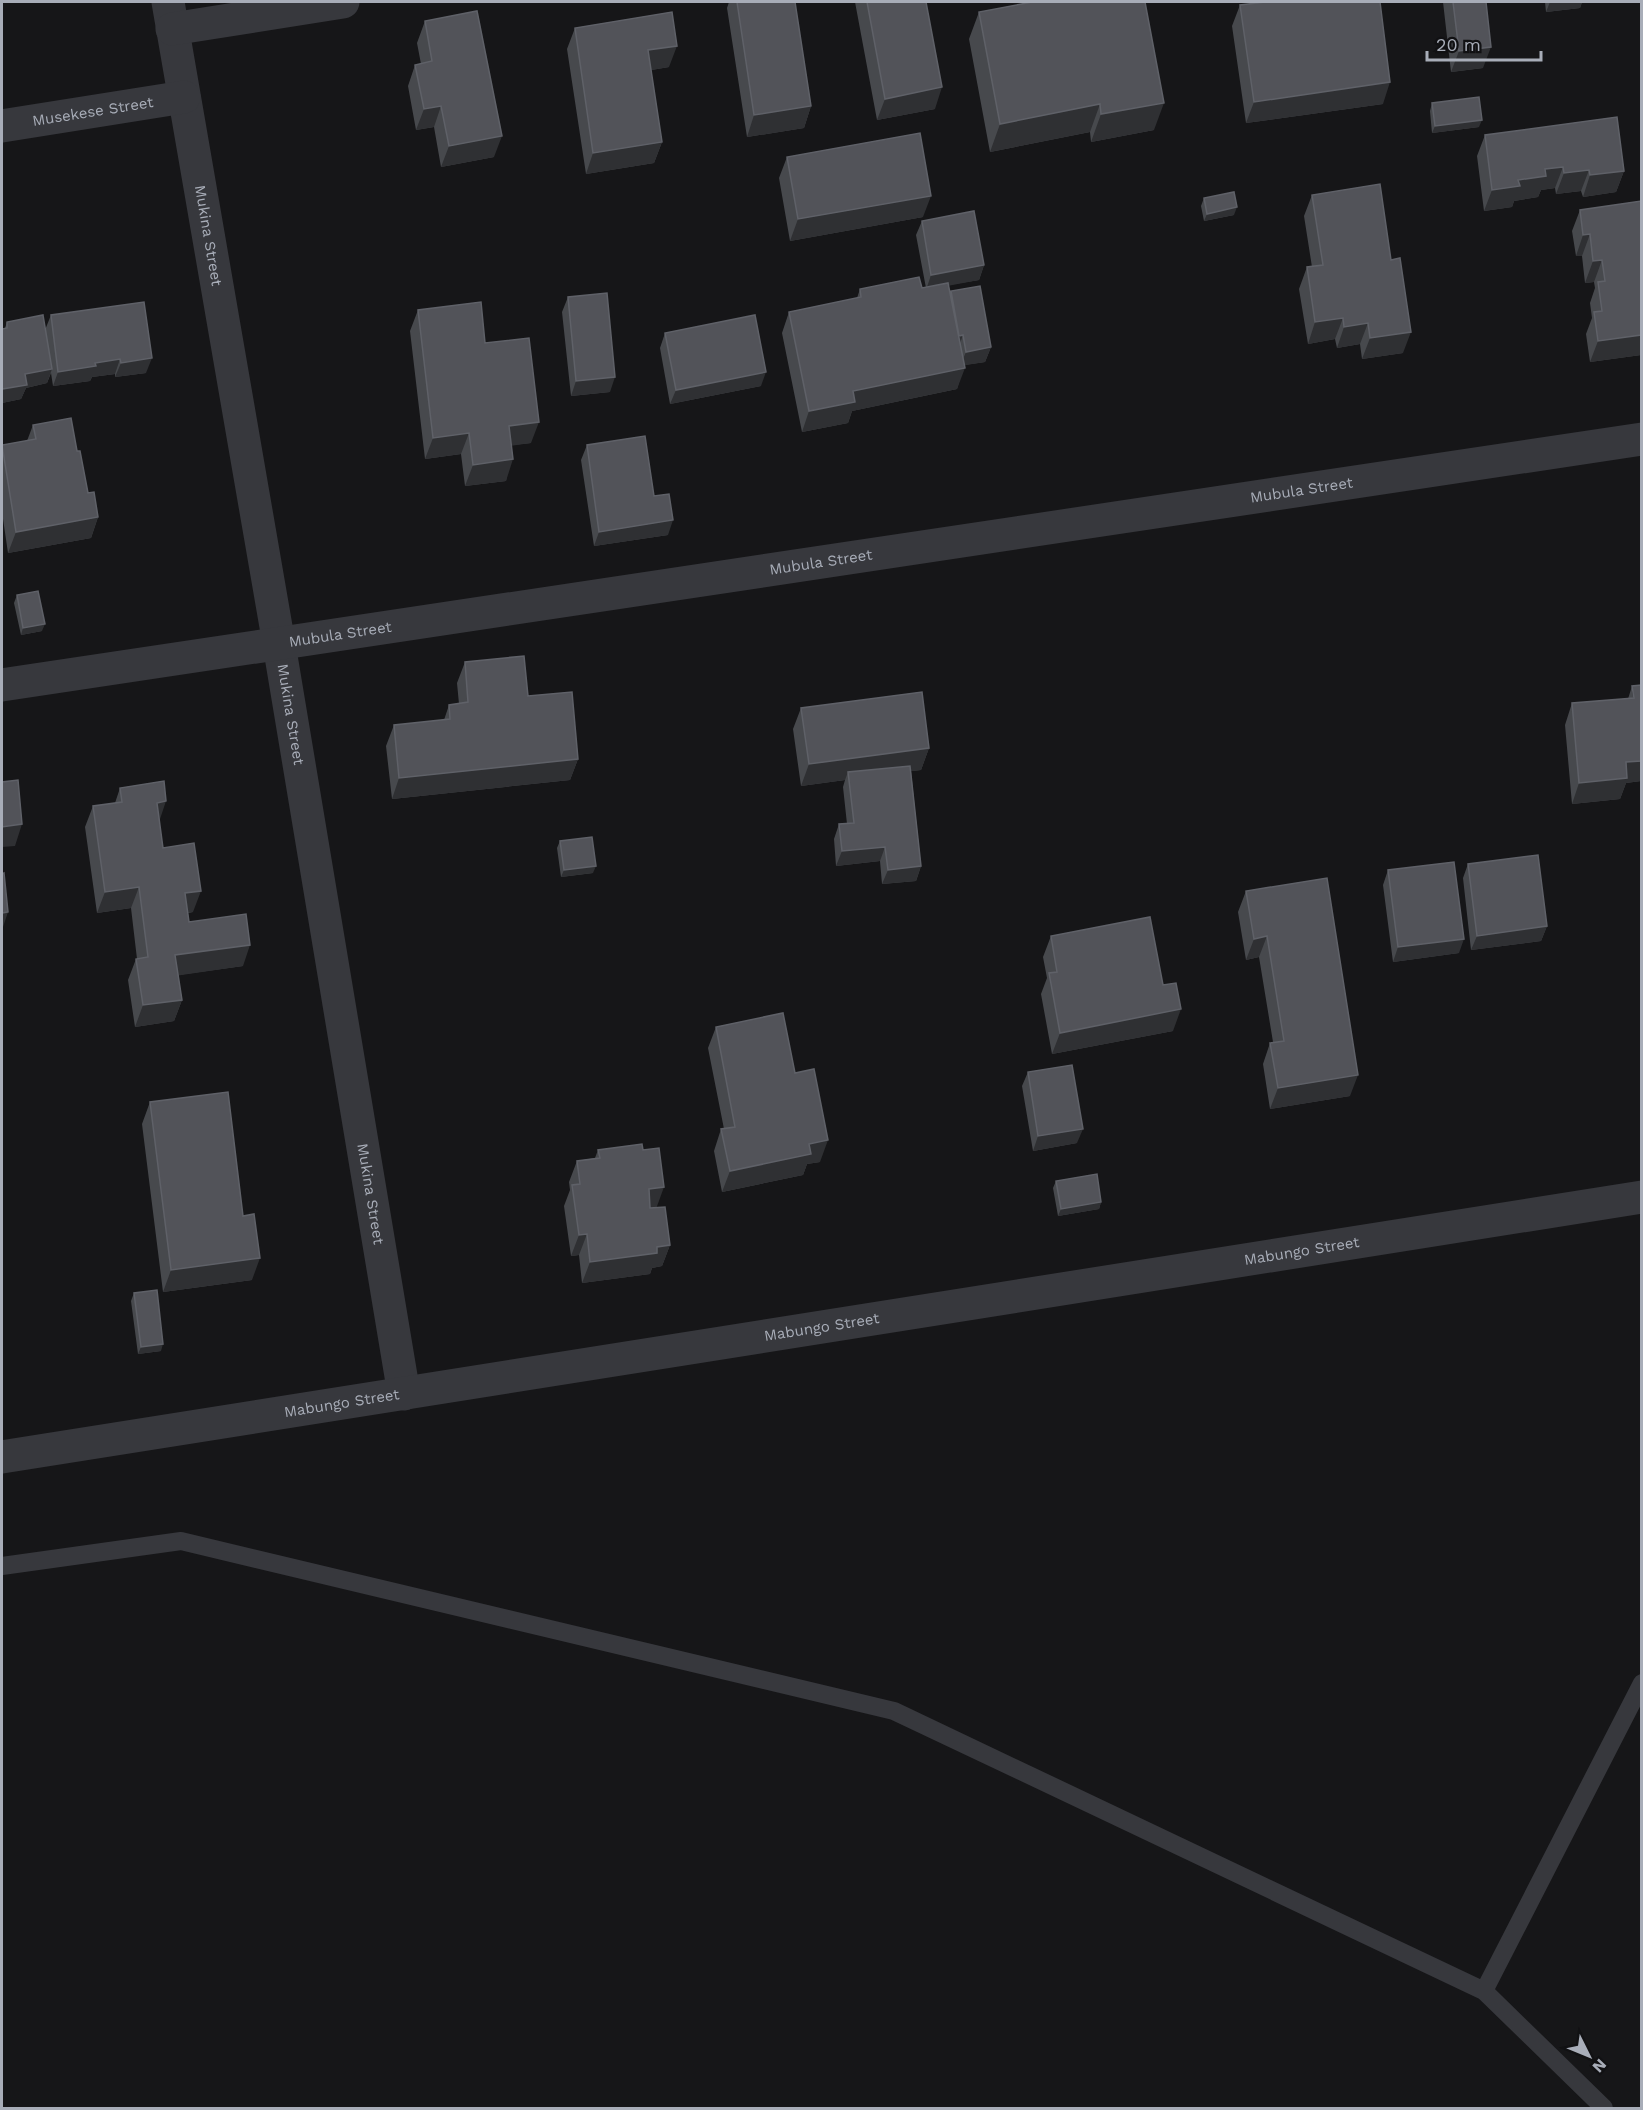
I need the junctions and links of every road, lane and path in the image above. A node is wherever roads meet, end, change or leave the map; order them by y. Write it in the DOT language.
graph roads {
  1 [pos="343,2"];
  2 [pos="170,15"];
  3 [pos="184,97"];
  4 [pos="2,126"];
  5 [pos="1641,438"];
  6 [pos="279,644"];
  7 [pos="2,685"];
  8 [pos="1641,1197"];
  9 [pos="404,1394"];
  10 [pos="2,1457"];
  11 [pos="2,1566"];
  12 [pos="1641,1683"];
  13 [pos="1484,1991"];
  14 [pos="1604,2109"];
  1 -- 2 [label="street"];
  2 -- 3 [label="street, Mukina Street"];
  3 -- 4 [label="street, Musekese Street"];
  3 -- 6 [label="street, Mukina Street"];
  5 -- 6 [label="street, Mubula Street"];
  6 -- 7 [label="street, Mubula Street"];
  6 -- 9 [label="street, Mukina Street"];
  8 -- 9 [label="street, Mabungo Street"];
  9 -- 10 [label="street, Mabungo Street"];
  11 -- 13 [label="lane"];
  12 -- 13 [label="lane"];
  13 -- 14 [label="lane"];
}
